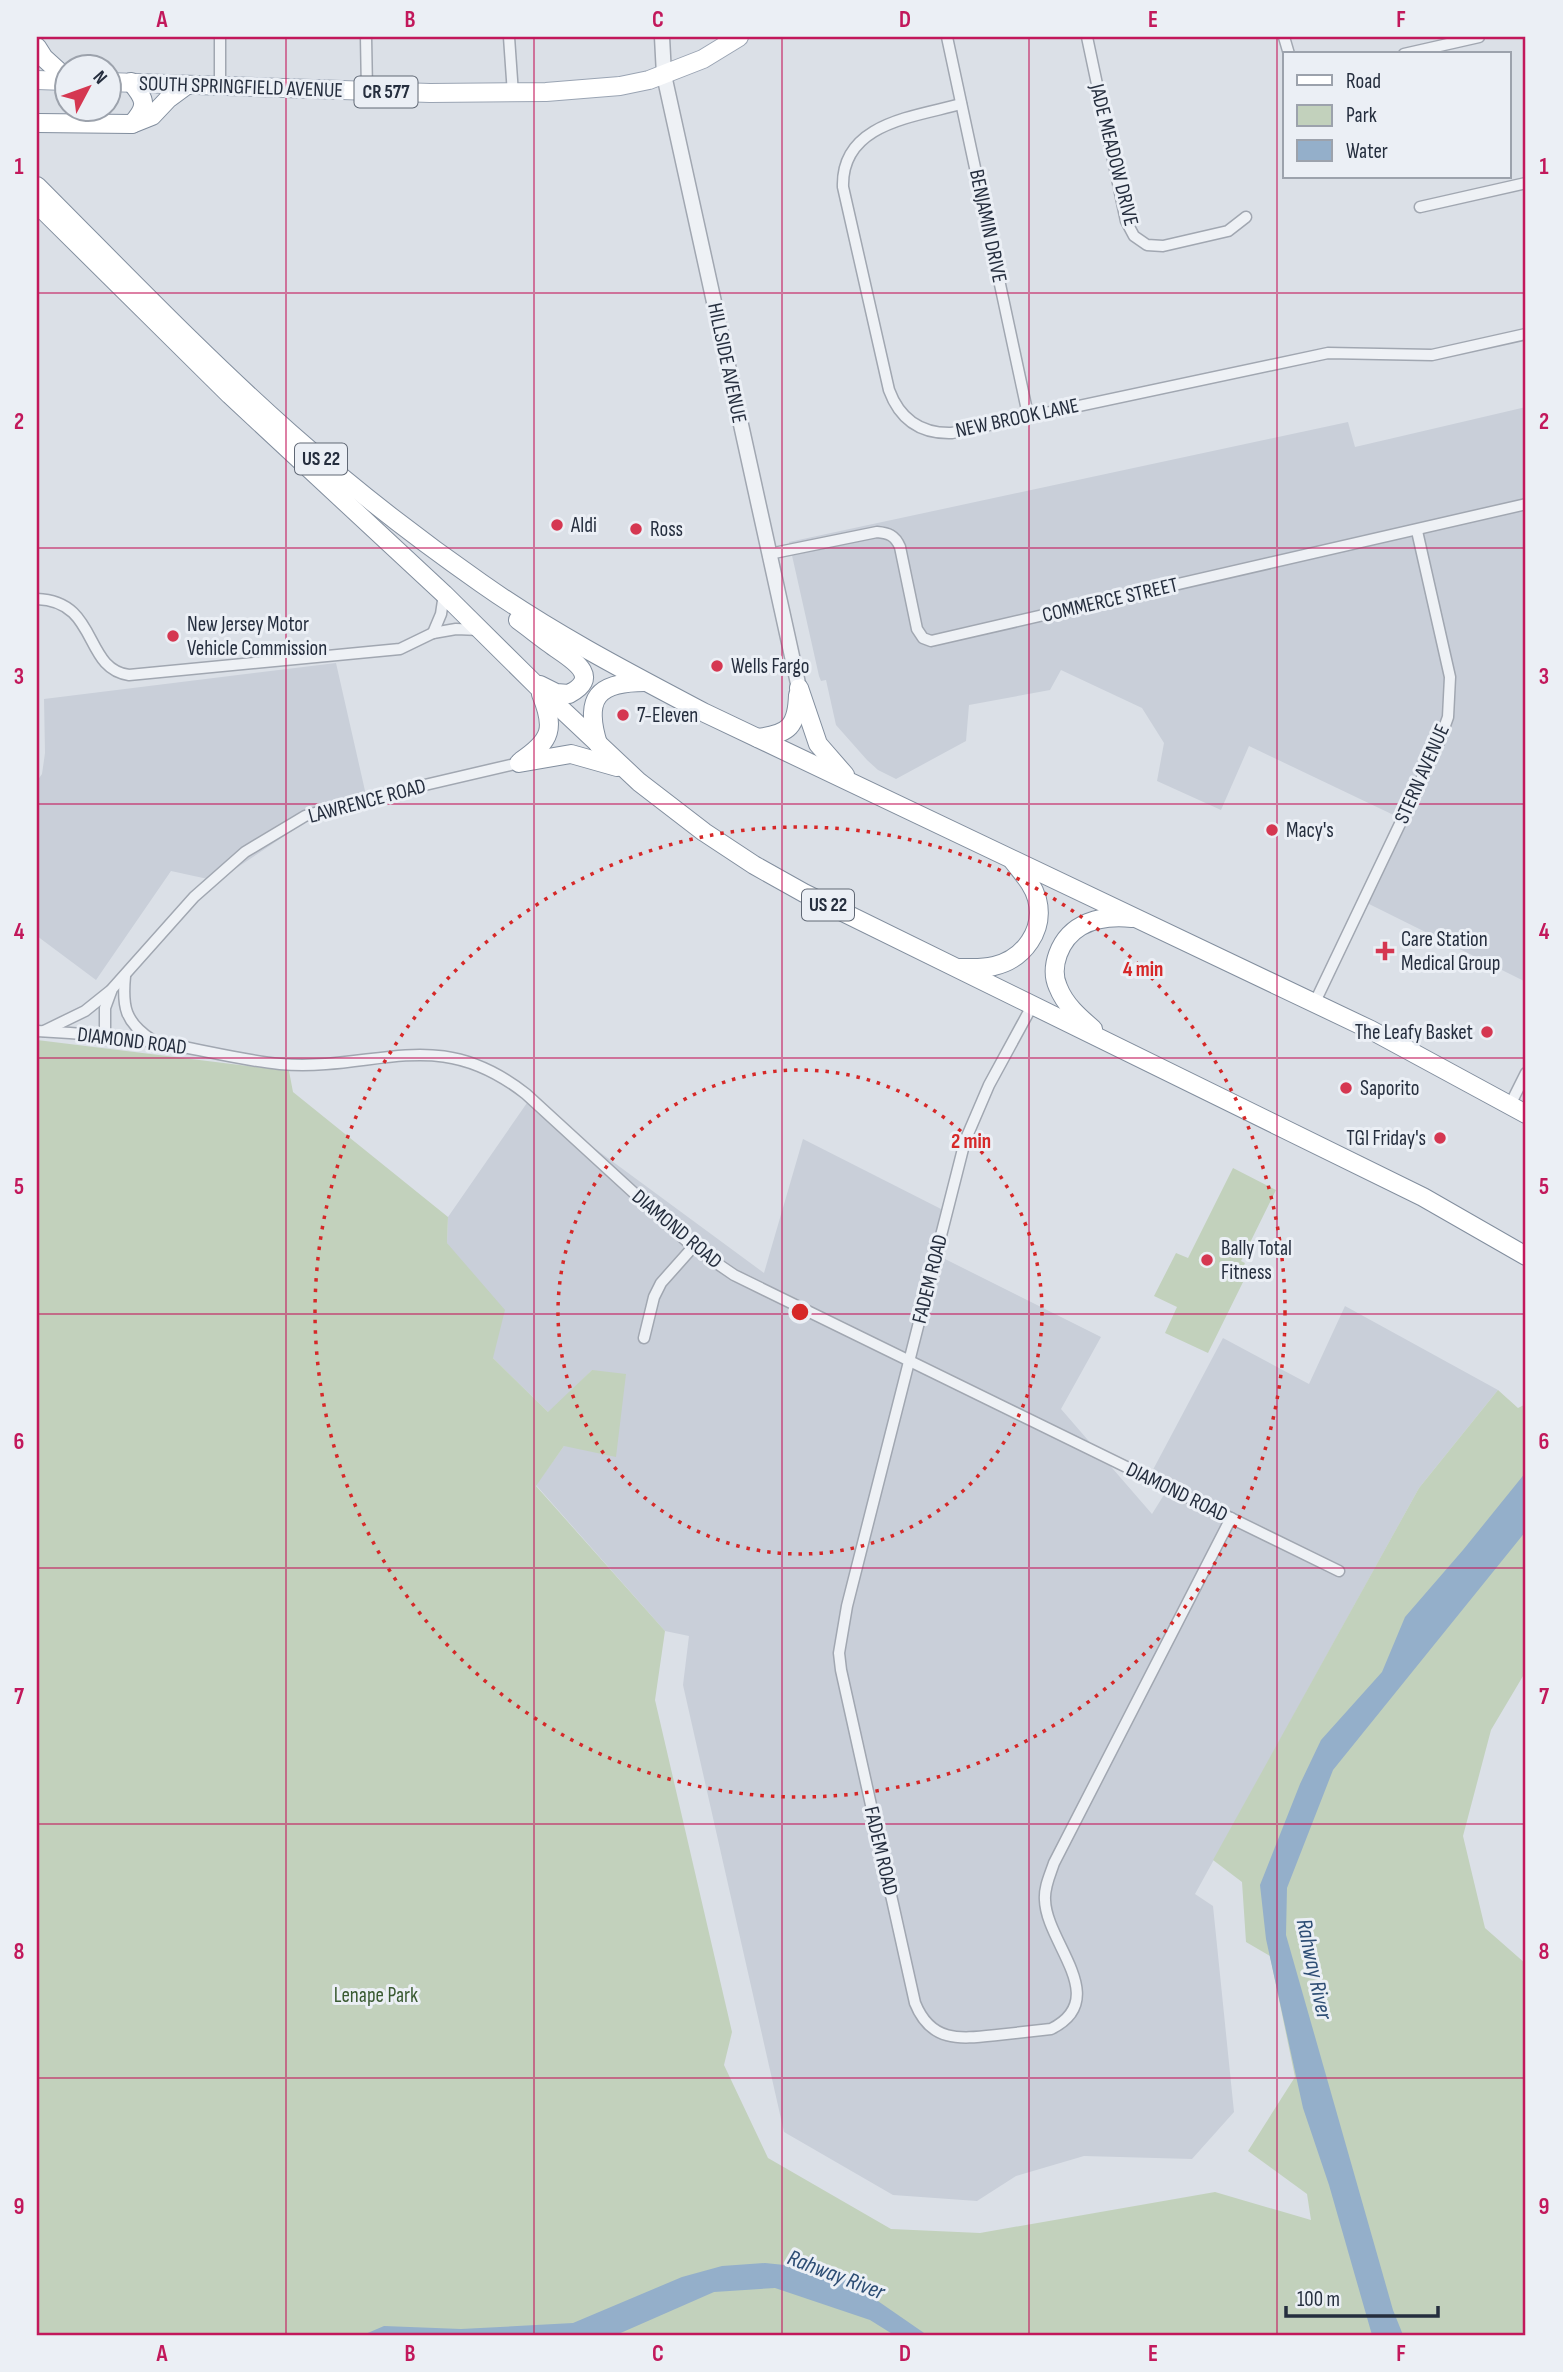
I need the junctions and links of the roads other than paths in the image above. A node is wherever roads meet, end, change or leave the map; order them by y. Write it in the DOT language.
graph roads {
  1 [pos="220,37"];
  2 [pos="366,37"];
  3 [pos="509,37"];
  4 [pos="662,37"];
  5 [pos="739,37"];
  6 [pos="947,37"];
  7 [pos="1087,37"];
  8 [pos="1479,37"];
  9 [pos="37,47"];
  10 [pos="1413,52"];
  11 [pos="52,66"];
  12 [pos="664,75"];
  13 [pos="122,82"];
  14 [pos="131,82"];
  15 [pos="187,85"];
  16 [pos="220,86"];
  17 [pos="367,91"];
  18 [pos="513,94"];
  19 [pos="961,104"];
  20 [pos="37,123"];
  21 [pos="132,124"];
  22 [pos="1526,183"];
  23 [pos="37,186"];
  24 [pos="1420,207"];
  25 [pos="41,211"];
  26 [pos="1246,217"];
  27 [pos="1526,334"];
  28 [pos="1028,415"];
  29 [pos="1526,504"];
  30 [pos="1417,531"];
  31 [pos="769,554"];
  32 [pos="461,568"];
  33 [pos="444,594"];
  34 [pos="37,598"];
  35 [pos="58,602"];
  36 [pos="37,606"];
  37 [pos="481,630"];
  38 [pos="433,633"];
  39 [pos="645,682"];
  40 [pos="535,684"];
  41 [pos="799,688"];
  42 [pos="758,738"];
  43 [pos="599,746"];
  44 [pos="519,763"];
  45 [pos="624,769"];
  46 [pos="852,782"];
  47 [pos="1009,857"];
  48 [pos="1139,918"];
  49 [pos="953,967"];
  50 [pos="125,976"];
  51 [pos="113,989"];
  52 [pos="1315,1002"];
  53 [pos="1032,1006"];
  54 [pos="39,1031"];
  55 [pos="105,1036"];
  56 [pos="1104,1041"];
  57 [pos="154,1042"];
  58 [pos="1526,1073"];
  59 [pos="1510,1105"];
  60 [pos="1526,1114"];
  61 [pos="1496,1237"];
  62 [pos="1526,1238"];
  63 [pos="694,1247"];
  64 [pos="1526,1256"];
  65 [pos="644,1338"];
  66 [pos="909,1361"];
  67 [pos="1231,1518"];
  68 [pos="1339,1571"];
  1 -- 16 [label="street"];
  2 -- 17 [label="street"];
  3 -- 18 [label="street"];
  4 -- 12 [label="street, HILLSIDE AVENUE"];
  5 -- 12 [label="main road, SOUTH SPRINGFIELD AVENUE / CR 577"];
  6 -- 19 [label="street, BENJAMIN DRIVE"];
  7 -- 26 [label="street, JADE MEADOW DRIVE"];
  8 -- 10 [label="street"];
  9 -- 11 [label="main road"];
  12 -- 18 [label="main road, SOUTH SPRINGFIELD AVENUE / CR 577"];
  12 -- 31 [label="street, HILLSIDE AVENUE"];
  13 -- 14 [label="main road, SOUTH SPRINGFIELD AVENUE / CR 577"];
  14 -- 15 [label="main road, SOUTH SPRINGFIELD AVENUE / CR 577"];
  14 -- 21 [label="main road"];
  15 -- 16 [label="main road, SOUTH SPRINGFIELD AVENUE / CR 577"];
  15 -- 21 [label="main road"];
  16 -- 17 [label="main road, SOUTH SPRINGFIELD AVENUE / CR 577"];
  17 -- 18 [label="main road, SOUTH SPRINGFIELD AVENUE / CR 577"];
  19 -- 28 [label="street, BENJAMIN DRIVE"];
  19 -- 28 [label="street, NEW BROOK LANE"];
  20 -- 21 [label="main road"];
  22 -- 24 [label="street"];
  23 -- 32 [label="main road, US 22"];
  25 -- 33 [label="main road, US 22"];
  27 -- 28 [label="street, NEW BROOK LANE"];
  29 -- 30 [label="street, COMMERCE STREET"];
  30 -- 31 [label="street, COMMERCE STREET"];
  30 -- 52 [label="street, STERN AVENUE"];
  31 -- 41 [label="street, HILLSIDE AVENUE"];
  32 -- 39 [label="main road, US 22"];
  32 -- 40 [label="main road"];
  33 -- 37 [label="main road, US 22"];
  33 -- 38 [label="street"];
  34 -- 35 [label="street"];
  35 -- 36 [label="street"];
  35 -- 38 [label="street"];
  37 -- 38 [label="street"];
  37 -- 40 [label="main road, US 22"];
  39 -- 42 [label="main road, US 22"];
  39 -- 43 [label="main road"];
  40 -- 43 [label="main road, US 22"];
  40 -- 44 [label="main road"];
  41 -- 42 [label="main road"];
  41 -- 46 [label="main road"];
  42 -- 46 [label="main road, US 22"];
  43 -- 45 [label="main road, US 22"];
  44 -- 45 [label="main road"];
  44 -- 50 [label="street, LAWRENCE ROAD"];
  45 -- 49 [label="main road, US 22"];
  46 -- 47 [label="main road, US 22"];
  47 -- 48 [label="main road, US 22"];
  47 -- 49 [label="main road"];
  48 -- 52 [label="main road, US 22"];
  48 -- 56 [label="main road"];
  49 -- 53 [label="main road, US 22"];
  50 -- 51 [label="street, LAWRENCE ROAD"];
  50 -- 57 [label="street"];
  51 -- 54 [label="street, LAWRENCE ROAD"];
  51 -- 55 [label="street, LAWRENCE ROAD"];
  52 -- 59 [label="main road, US 22"];
  53 -- 56 [label="main road, US 22"];
  53 -- 66 [label="street, FADEM ROAD"];
  54 -- 55 [label="street, DIAMOND ROAD"];
  55 -- 57 [label="street, DIAMOND ROAD"];
  56 -- 61 [label="main road, US 22"];
  57 -- 63 [label="street, DIAMOND ROAD"];
  58 -- 59 [label="street"];
  59 -- 60 [label="main road, US 22"];
  61 -- 62 [label="main road"];
  61 -- 64 [label="main road, US 22"];
  63 -- 65 [label="street"];
  63 -- 66 [label="street, DIAMOND ROAD"];
  66 -- 67 [label="street, DIAMOND ROAD"];
  66 -- 67 [label="street, FADEM ROAD"];
  67 -- 68 [label="street, DIAMOND ROAD"];
}
